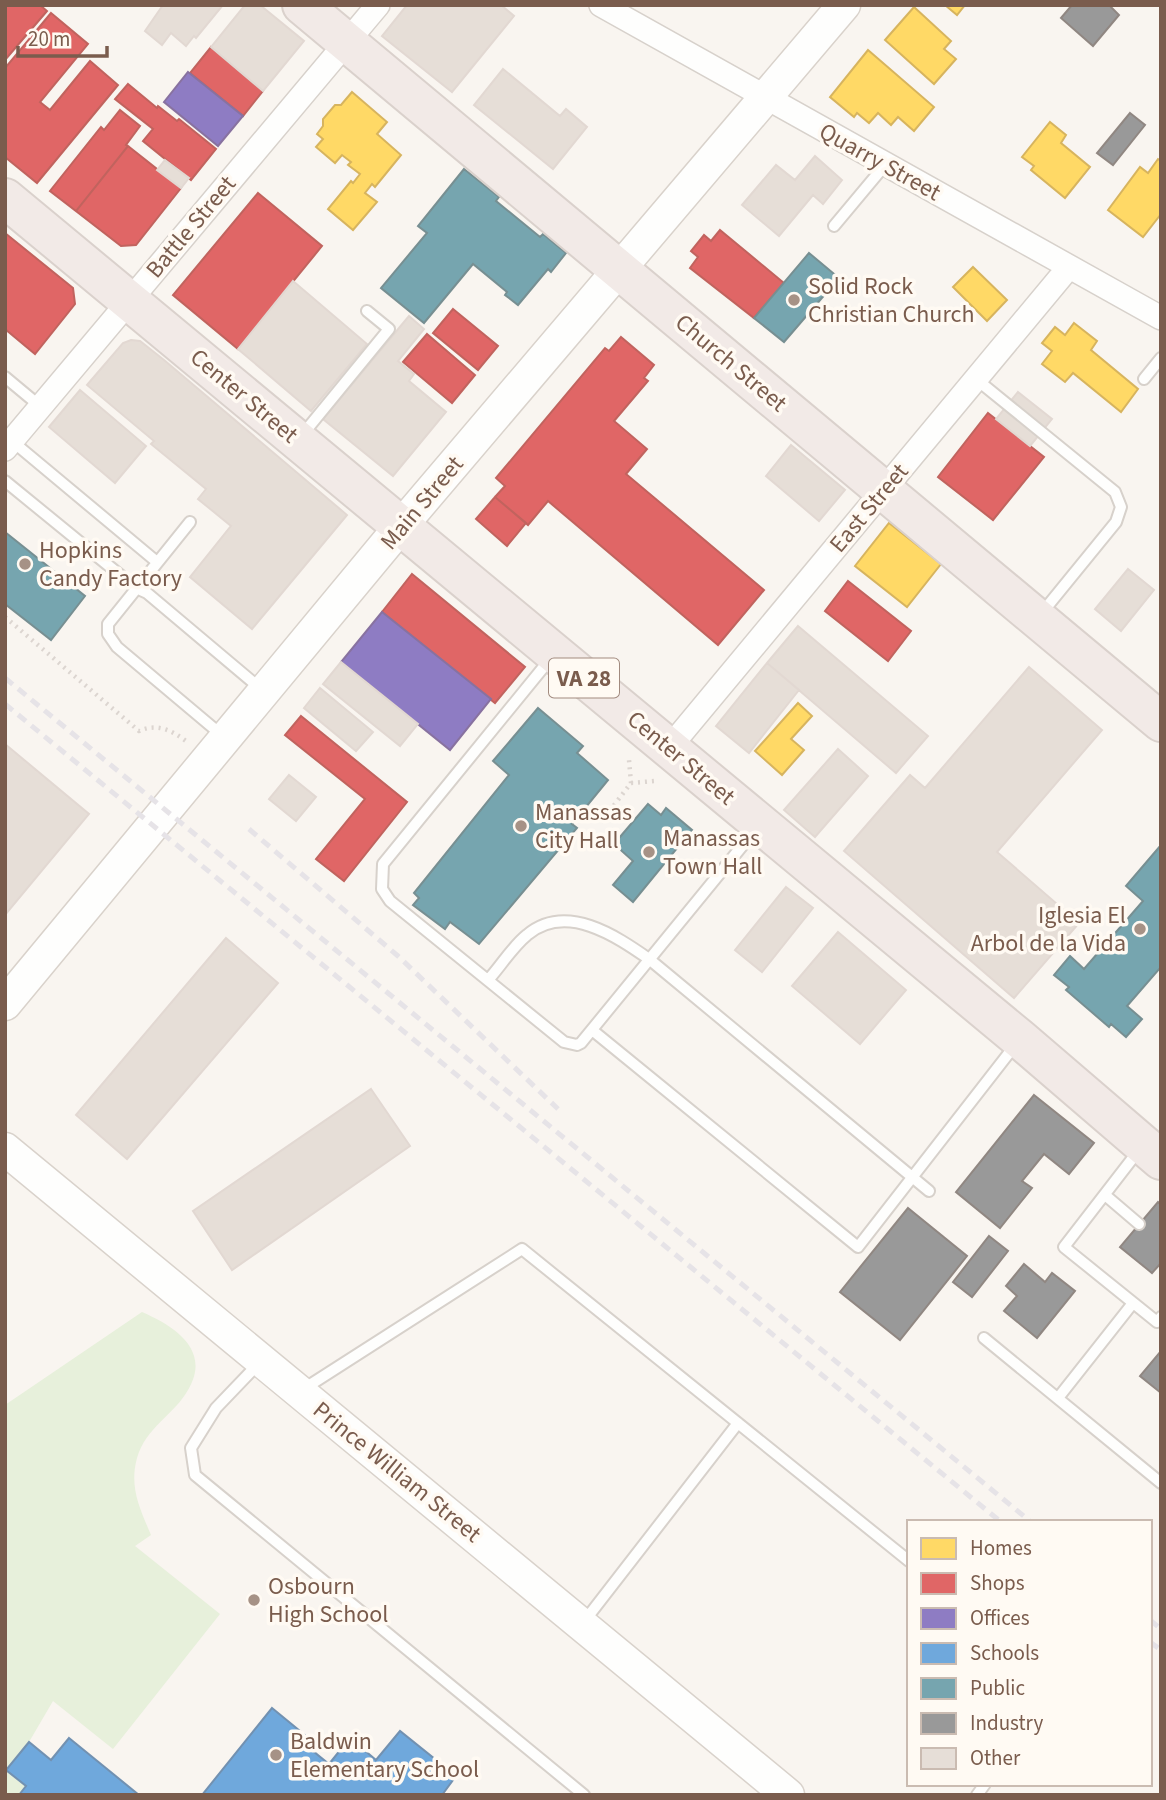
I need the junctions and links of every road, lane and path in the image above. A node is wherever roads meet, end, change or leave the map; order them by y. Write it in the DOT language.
graph roads {
  1 [pos="302,5"];
  2 [pos="377,5"];
  3 [pos="601,5"];
  4 [pos="844,5"];
  5 [pos="346,43"];
  6 [pos="765,99"];
  7 [pos="885,165"];
  8 [pos="5,198"];
  9 [pos="834,226"];
  10 [pos="1069,267"];
  11 [pos="620,270"];
  12 [pos="129,301"];
  13 [pos="367,311"];
  14 [pos="1161,318"];
  15 [pos="1161,358"];
  16 [pos="5,377"];
  17 [pos="976,379"];
  18 [pos="1144,379"];
  19 [pos="41,407"];
  20 [pos="298,441"];
  21 [pos="9,445"];
  22 [pos="5,481"];
  23 [pos="883,490"];
  24 [pos="190,522"];
  25 [pos="401,526"];
  26 [pos="157,562"];
  27 [pos="136,588"];
  28 [pos="5,617"];
  29 [pos="1037,619"];
  30 [pos="555,653"];
  31 [pos="264,692"];
  32 [pos="1161,722"];
  33 [pos="218,748"];
  34 [pos="628,758"];
  35 [pos="662,765"];
  36 [pos="631,783"];
  37 [pos="601,822"];
  38 [pos="760,824"];
  39 [pos="649,959"];
  40 [pos="488,980"];
  41 [pos="5,1004"];
  42 [pos="592,1030"];
  43 [pos="1020,1039"];
  44 [pos="5,1149"];
  45 [pos="1152,1152"];
  46 [pos="914,1178"];
  47 [pos="929,1191"];
  48 [pos="1105,1195"];
  49 [pos="1139,1224"];
  50 [pos="1133,1303"];
  51 [pos="1161,1317"];
  52 [pos="984,1338"];
  53 [pos="262,1360"];
  54 [pos="300,1392"];
  55 [pos="1058,1398"];
  56 [pos="738,1423"];
  57 [pos="1161,1483"];
  58 [pos="907,1558"];
  59 [pos="582,1624"];
  60 [pos="584,1795"];
  61 [pos="788,1795"];
  1 -- 5 [label="highway, Church Street"];
  2 -- 5 [label="street, Battle Street"];
  3 -- 6 [label="street, Quarry Street"];
  4 -- 6 [label="street, Main Street"];
  5 -- 11 [label="highway, Church Street"];
  5 -- 12 [label="street, Battle Street"];
  6 -- 7 [label="street, Quarry Street"];
  6 -- 11 [label="street, Main Street"];
  7 -- 9 [label="lane"];
  7 -- 10 [label="street, Quarry Street"];
  8 -- 12 [label="highway, Center Street / VA 28"];
  10 -- 14 [label="street, Quarry Street"];
  10 -- 17 [label="street, East Street"];
  11 -- 23 [label="highway, Church Street"];
  11 -- 25 [label="street, Main Street"];
  12 -- 19 [label="street, Battle Street"];
  12 -- 20 [label="highway, Center Street / VA 28"];
  13 -- 20 [label="lane"];
  15 -- 18 [label="lane"];
  16 -- 19 [label="lane"];
  17 -- 23 [label="street, East Street"];
  17 -- 29 [label="lane"];
  19 -- 21 [label="street, Battle Street"];
  20 -- 25 [label="highway, Center Street / VA 28"];
  21 -- 26 [label="lane"];
  22 -- 27 [label="lane"];
  23 -- 29 [label="highway, Church Street"];
  23 -- 35 [label="street, East Street"];
  24 -- 26 [label="lane"];
  25 -- 30 [label="highway, Center Street / VA 28"];
  25 -- 31 [label="street, Main Street"];
  26 -- 27 [label="lane"];
  27 -- 31 [label="lane"];
  27 -- 33 [label="lane"];
  28 -- 33 [label="path"];
  29 -- 32 [label="highway, Church Street"];
  30 -- 35 [label="highway, Center Street / VA 28"];
  30 -- 40 [label="lane"];
  31 -- 33 [label="street, Main Street"];
  33 -- 41 [label="street, Main Street"];
  34 -- 36 [label="path"];
  35 -- 36 [label="path"];
  35 -- 38 [label="highway, Center Street / VA 28"];
  36 -- 37 [label="path"];
  38 -- 39 [label="lane"];
  38 -- 43 [label="highway, Center Street / VA 28"];
  39 -- 40 [label="lane"];
  39 -- 42 [label="lane"];
  39 -- 46 [label="lane"];
  40 -- 42 [label="lane"];
  42 -- 46 [label="lane"];
  43 -- 45 [label="highway, Center Street / VA 28"];
  43 -- 46 [label="lane"];
  44 -- 53 [label="street, Prince William Street"];
  45 -- 48 [label="lane"];
  46 -- 47 [label="lane"];
  48 -- 49 [label="lane"];
  48 -- 50 [label="lane"];
  50 -- 51 [label="lane"];
  50 -- 55 [label="lane"];
  52 -- 55 [label="lane"];
  53 -- 54 [label="street, Prince William Street"];
  53 -- 60 [label="lane"];
  54 -- 56 [label="lane"];
  54 -- 59 [label="street, Prince William Street"];
  55 -- 57 [label="lane"];
  56 -- 58 [label="lane"];
  56 -- 59 [label="lane"];
  59 -- 61 [label="street, Prince William Street"];
}
